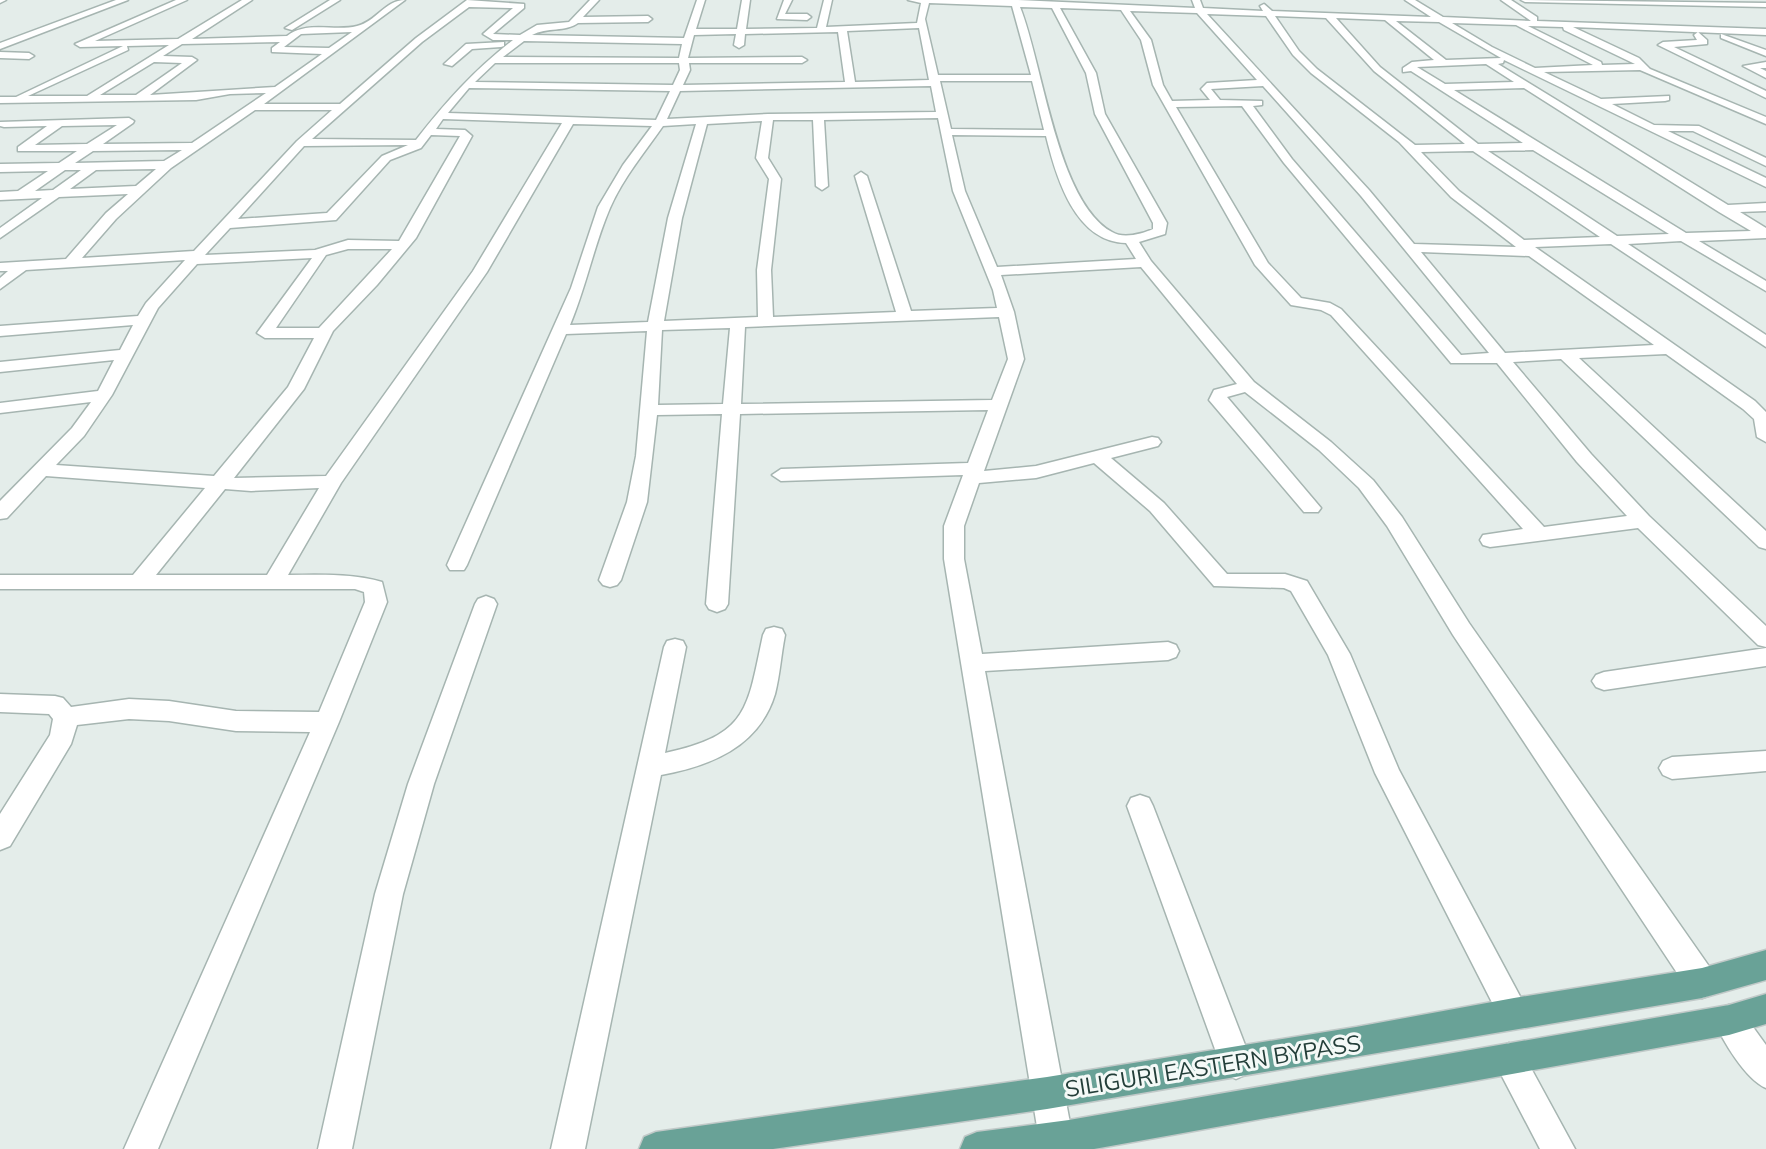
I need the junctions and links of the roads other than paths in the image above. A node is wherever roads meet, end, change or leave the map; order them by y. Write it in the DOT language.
graph roads {
  1 [pos="124,0"];
  2 [pos="183,0"];
  3 [pos="248,0"];
  4 [pos="335,0"];
  5 [pos="401,0"];
  6 [pos="595,0"];
  7 [pos="701,0"];
  8 [pos="746,0"];
  9 [pos="788,0"];
  10 [pos="828,0"];
  11 [pos="921,0"];
  12 [pos="1258,0"];
  13 [pos="1409,0"];
  14 [pos="1505,0"];
  15 [pos="1525,0"];
  16 [pos="1748,0"];
  17 [pos="469,2"];
  18 [pos="1014,2"];
  19 [pos="1554,2"];
  20 [pos="1624,2"];
  21 [pos="1073,3"];
  22 [pos="1607,3"];
  23 [pos="1144,4"];
  24 [pos="1114,5"];
  25 [pos="1198,5"];
  26 [pos="1731,5"];
  27 [pos="1763,5"];
  28 [pos="1055,6"];
  29 [pos="1268,13"];
  30 [pos="1752,15"];
  31 [pos="1328,16"];
  32 [pos="823,17"];
  33 [pos="1387,18"];
  34 [pos="648,19"];
  35 [pos="576,20"];
  36 [pos="1438,20"];
  37 [pos="1516,22"];
  38 [pos="1541,23"];
  39 [pos="1558,24"];
  40 [pos="923,25"];
  41 [pos="121,26"];
  42 [pos="1597,26"];
  43 [pos="146,27"];
  44 [pos="1647,28"];
  45 [pos="360,29"];
  46 [pos="842,29"];
  47 [pos="1685,29"];
  48 [pos="162,30"];
  49 [pos="821,30"];
  50 [pos="1709,30"];
  51 [pos="107,32"];
  52 [pos="1766,32"];
  53 [pos="78,33"];
  54 [pos="741,33"];
  55 [pos="688,36"];
  56 [pos="286,38"];
  57 [pos="268,39"];
  58 [pos="183,40"];
  59 [pos="518,41"];
  60 [pos="137,42"];
  61 [pos="0,46"];
  62 [pos="582,50"];
  63 [pos="331,51"];
  64 [pos="739,51"];
  65 [pos="802,51"];
  66 [pos="1766,53"];
  67 [pos="0,55"];
  68 [pos="29,56"];
  69 [pos="153,59"];
  70 [pos="492,61"];
  71 [pos="685,61"];
  72 [pos="1487,61"];
  73 [pos="1516,61"];
  74 [pos="1444,63"];
  75 [pos="449,64"];
  76 [pos="1766,65"];
  77 [pos="1411,67"];
  78 [pos="1605,67"];
  79 [pos="1640,67"];
  80 [pos="1533,69"];
  81 [pos="564,71"];
  82 [pos="1379,71"];
  83 [pos="1766,75"];
  84 [pos="1037,78"];
  85 [pos="292,80"];
  86 [pos="934,80"];
  87 [pos="185,83"];
  88 [pos="212,83"];
  89 [pos="1263,83"];
  90 [pos="158,84"];
  91 [pos="1566,84"];
  92 [pos="467,85"];
  93 [pos="851,85"];
  94 [pos="1529,85"];
  95 [pos="1442,87"];
  96 [pos="676,88"];
  97 [pos="705,88"];
  98 [pos="278,90"];
  99 [pos="1766,95"];
  100 [pos="90,97"];
  101 [pos="140,97"];
  102 [pos="1665,98"];
  103 [pos="12,99"];
  104 [pos="40,99"];
  105 [pos="701,99"];
  106 [pos="0,100"];
  107 [pos="1600,102"];
  108 [pos="1245,103"];
  109 [pos="1281,103"];
  110 [pos="1169,104"];
  111 [pos="1218,104"];
  112 [pos="254,107"];
  113 [pos="343,107"];
  114 [pos="438,116"];
  115 [pos="768,117"];
  116 [pos="818,117"];
  117 [pos="570,119"];
  118 [pos="697,119"];
  119 [pos="1766,121"];
  120 [pos="60,122"];
  121 [pos="660,123"];
  122 [pos="944,123"];
  123 [pos="2,125"];
  124 [pos="1651,128"];
  125 [pos="1049,133"];
  126 [pos="423,137"];
  127 [pos="301,144"];
  128 [pos="1286,144"];
  129 [pos="1322,144"];
  130 [pos="193,146"];
  131 [pos="1536,146"];
  132 [pos="122,147"];
  133 [pos="1475,147"];
  134 [pos="90,148"];
  135 [pos="22,149"];
  136 [pos="1412,149"];
  137 [pos="1766,152"];
  138 [pos="1748,153"];
  139 [pos="1709,157"];
  140 [pos="1766,162"];
  141 [pos="0,165"];
  142 [pos="167,165"];
  143 [pos="94,166"];
  144 [pos="63,167"];
  145 [pos="860,176"];
  146 [pos="1766,183"];
  147 [pos="822,186"];
  148 [pos="137,190"];
  149 [pos="21,195"];
  150 [pos="52,195"];
  151 [pos="0,196"];
  152 [pos="1766,207"];
  153 [pos="1724,209"];
  154 [pos="227,223"];
  155 [pos="0,234"];
  156 [pos="1765,234"];
  157 [pos="1683,237"];
  158 [pos="1129,239"];
  159 [pos="1612,240"];
  160 [pos="403,245"];
  161 [pos="1410,248"];
  162 [pos="1524,248"];
  163 [pos="318,254"];
  164 [pos="195,258"];
  165 [pos="70,263"];
  166 [pos="1146,263"];
  167 [pos="22,265"];
  168 [pos="0,267"];
  169 [pos="993,271"];
  170 [pos="0,285"];
  171 [pos="1766,287"];
  172 [pos="1006,312"];
  173 [pos="905,316"];
  174 [pos="144,320"];
  175 [pos="765,321"];
  176 [pos="738,322"];
  177 [pos="655,326"];
  178 [pos="559,330"];
  179 [pos="0,331"];
  180 [pos="323,333"];
  181 [pos="1763,338"];
  182 [pos="1668,349"];
  183 [pos="127,354"];
  184 [pos="1566,355"];
  185 [pos="1502,358"];
  186 [pos="0,367"];
  187 [pos="1248,386"];
  188 [pos="104,395"];
  189 [pos="1000,405"];
  190 [pos="731,407"];
  191 [pos="0,408"];
  192 [pos="649,410"];
  193 [pos="1766,438"];
  194 [pos="1152,442"];
  195 [pos="1100,458"];
  196 [pos="43,470"];
  197 [pos="973,474"];
  198 [pos="781,475"];
  199 [pos="332,482"];
  200 [pos="217,483"];
  201 [pos="24,491"];
  202 [pos="0,492"];
  203 [pos="1311,508"];
  204 [pos="0,513"];
  205 [pos="1642,521"];
  206 [pos="1539,534"];
  207 [pos="1490,541"];
  208 [pos="1766,542"];
  209 [pos="457,565"];
  210 [pos="610,580"];
  211 [pos="139,581"];
  212 [pos="274,581"];
  213 [pos="0,582"];
  214 [pos="486,604"];
  215 [pos="717,604"];
  216 [pos="774,635"];
  217 [pos="1766,639"];
  218 [pos="675,647"];
  219 [pos="1168,651"];
  220 [pos="1766,657"];
  221 [pos="972,663"];
  222 [pos="1604,681"];
  223 [pos="0,702"];
  224 [pos="66,717"];
  225 [pos="327,722"];
  226 [pos="1766,761"];
  227 [pos="649,766"];
  228 [pos="1672,768"];
  229 [pos="1140,806"];
  230 [pos="0,838"];
  231 [pos="1766,965"];
  232 [pos="1702,983"];
  233 [pos="1766,1009"];
  234 [pos="1514,1013"];
  235 [pos="1729,1020"];
  236 [pos="1509,1059"];
  237 [pos="1236,1063"];
  238 [pos="1766,1072"];
  239 [pos="1048,1093"];
  240 [pos="1065,1142"];
  241 [pos="141,1149"];
  242 [pos="335,1149"];
  243 [pos="568,1149"];
  244 [pos="656,1149"];
  245 [pos="977,1149"];
  246 [pos="1558,1149"];
  1 -- 61 [label="street"];
  2 -- 41 [label="street"];
  3 -- 58 [label="street"];
  4 -- 57 [label="street"];
  5 -- 45 [label="street"];
  6 -- 35 [label="street"];
  7 -- 55 [label="street"];
  8 -- 54 [label="street"];
  9 -- 32 [label="street"];
  10 -- 32 [label="street"];
  11 -- 18 [label="street"];
  11 -- 40 [label="street"];
  12 -- 29 [label="street"];
  13 -- 36 [label="street"];
  14 -- 38 [label="street"];
  15 -- 19 [label="street"];
  16 -- 27 [label="street"];
  17 -- 59 [label="street"];
  17 -- 113 [label="street"];
  18 -- 28 [label="street"];
  18 -- 84 [label="street"];
  19 -- 22 [label="street"];
  19 -- 42 [label="street"];
  20 -- 22 [label="street"];
  20 -- 26 [label="street"];
  21 -- 24 [label="street"];
  21 -- 28 [label="street"];
  22 -- 44 [label="street"];
  23 -- 24 [label="street"];
  23 -- 25 [label="street"];
  24 -- 110 [label="street"];
  25 -- 29 [label="street"];
  25 -- 89 [label="street"];
  26 -- 27 [label="street"];
  26 -- 30 [label="street"];
  28 -- 158 [label="street"];
  29 -- 31 [label="street"];
  29 -- 136 [label="street"];
  31 -- 33 [label="street"];
  31 -- 82 [label="street"];
  32 -- 49 [label="street"];
  33 -- 36 [label="street"];
  33 -- 74 [label="street"];
  34 -- 35 [label="street"];
  35 -- 59 [label="street"];
  36 -- 37 [label="street"];
  36 -- 73 [label="street"];
  37 -- 38 [label="street"];
  37 -- 78 [label="street"];
  38 -- 39 [label="street"];
  39 -- 42 [label="street"];
  39 -- 79 [label="street"];
  40 -- 46 [label="street"];
  40 -- 86 [label="street"];
  41 -- 43 [label="street"];
  41 -- 51 [label="street"];
  42 -- 44 [label="street"];
  44 -- 47 [label="street"];
  45 -- 56 [label="street"];
  45 -- 63 [label="street"];
  46 -- 49 [label="street"];
  46 -- 93 [label="street"];
  47 -- 50 [label="street"];
  47 -- 99 [label="street"];
  48 -- 60 [label="street"];
  49 -- 65 [label="street"];
  50 -- 52 [label="street"];
  50 -- 66 [label="street"];
  51 -- 53 [label="street"];
  51 -- 60 [label="street"];
  54 -- 55 [label="street"];
  54 -- 64 [label="street"];
  54 -- 65 [label="street"];
  55 -- 59 [label="street"];
  55 -- 71 [label="street"];
  56 -- 57 [label="street"];
  56 -- 63 [label="street"];
  57 -- 58 [label="street"];
  58 -- 60 [label="street"];
  58 -- 69 [label="street"];
  59 -- 70 [label="street"];
  59 -- 75 [label="street"];
  60 -- 103 [label="street"];
  62 -- 81 [label="street"];
  63 -- 85 [label="street"];
  65 -- 71 [label="street"];
  67 -- 68 [label="street"];
  69 -- 90 [label="street"];
  69 -- 100 [label="street"];
  70 -- 81 [label="street"];
  70 -- 92 [label="street"];
  71 -- 81 [label="street"];
  71 -- 96 [label="street"];
  72 -- 73 [label="street"];
  72 -- 74 [label="street"];
  72 -- 94 [label="street"];
  73 -- 80 [label="street"];
  74 -- 77 [label="street"];
  76 -- 83 [label="street"];
  77 -- 82 [label="street"];
  77 -- 95 [label="street"];
  78 -- 79 [label="street"];
  78 -- 80 [label="street"];
  79 -- 119 [label="street"];
  80 -- 91 [label="street"];
  81 -- 92 [label="street"];
  81 -- 96 [label="street"];
  82 -- 133 [label="street"];
  84 -- 86 [label="street"];
  84 -- 125 [label="street"];
  85 -- 88 [label="street"];
  85 -- 98 [label="street"];
  86 -- 93 [label="street"];
  86 -- 122 [label="street"];
  87 -- 90 [label="street"];
  89 -- 109 [label="street"];
  89 -- 111 [label="street"];
  90 -- 101 [label="street"];
  91 -- 94 [label="street"];
  91 -- 107 [label="street"];
  92 -- 114 [label="street"];
  93 -- 97 [label="street"];
  94 -- 95 [label="street"];
  94 -- 153 [label="street"];
  95 -- 131 [label="street"];
  96 -- 97 [label="street"];
  96 -- 121 [label="street"];
  97 -- 105 [label="street"];
  98 -- 101 [label="street"];
  98 -- 112 [label="street"];
  100 -- 101 [label="street"];
  100 -- 104 [label="street"];
  102 -- 107 [label="street"];
  103 -- 104 [label="street"];
  103 -- 106 [label="street"];
  104 -- 123 [label="street"];
  107 -- 124 [label="street"];
  108 -- 109 [label="street"];
  108 -- 111 [label="street"];
  108 -- 128 [label="street"];
  109 -- 129 [label="street"];
  110 -- 111 [label="street"];
  110 -- 206 [label="street"];
  112 -- 113 [label="street"];
  112 -- 130 [label="street"];
  113 -- 127 [label="street"];
  114 -- 117 [label="street"];
  114 -- 126 [label="street"];
  115 -- 116 [label="street"];
  115 -- 118 [label="street"];
  115 -- 175 [label="street"];
  116 -- 122 [label="street"];
  116 -- 147 [label="street"];
  117 -- 121 [label="street"];
  117 -- 199 [label="street"];
  118 -- 121 [label="street"];
  118 -- 177 [label="street"];
  120 -- 123 [label="street"];
  120 -- 134 [label="street"];
  120 -- 135 [label="street"];
  121 -- 178 [label="street"];
  122 -- 125 [label="street"];
  122 -- 169 [label="street"];
  124 -- 138 [label="street"];
  124 -- 139 [label="street"];
  125 -- 158 [label="street"];
  126 -- 127 [label="street"];
  126 -- 154 [label="street"];
  126 -- 160 [label="street"];
  127 -- 154 [label="street"];
  128 -- 129 [label="street"];
  128 -- 185 [label="street"];
  129 -- 161 [label="street"];
  130 -- 132 [label="street"];
  130 -- 142 [label="street"];
  131 -- 133 [label="street"];
  131 -- 157 [label="street"];
  132 -- 134 [label="street"];
  132 -- 143 [label="street"];
  133 -- 136 [label="street"];
  133 -- 159 [label="street"];
  134 -- 135 [label="street"];
  134 -- 144 [label="street"];
  135 -- 141 [label="street"];
  136 -- 162 [label="street"];
  137 -- 138 [label="street"];
  138 -- 139 [label="street"];
  138 -- 140 [label="street"];
  139 -- 146 [label="street"];
  141 -- 144 [label="street"];
  142 -- 143 [label="street"];
  142 -- 148 [label="street"];
  143 -- 144 [label="street"];
  143 -- 150 [label="street"];
  144 -- 149 [label="street"];
  145 -- 173 [label="street"];
  148 -- 150 [label="street"];
  148 -- 165 [label="street"];
  149 -- 150 [label="street"];
  149 -- 151 [label="street"];
  150 -- 155 [label="street"];
  152 -- 153 [label="street"];
  153 -- 156 [label="street"];
  154 -- 164 [label="street"];
  156 -- 157 [label="street"];
  157 -- 159 [label="street"];
  157 -- 171 [label="street"];
  158 -- 166 [label="street"];
  159 -- 162 [label="street"];
  159 -- 181 [label="street"];
  160 -- 163 [label="street"];
  160 -- 180 [label="street"];
  161 -- 162 [label="street"];
  161 -- 185 [label="street"];
  162 -- 182 [label="street"];
  163 -- 164 [label="street"];
  163 -- 180 [label="street"];
  164 -- 165 [label="street"];
  164 -- 174 [label="street"];
  165 -- 167 [label="street"];
  166 -- 169 [label="street"];
  166 -- 187 [label="street"];
  167 -- 168 [label="street"];
  167 -- 170 [label="street"];
  169 -- 172 [label="street"];
  172 -- 173 [label="street"];
  172 -- 189 [label="street"];
  173 -- 175 [label="street"];
  174 -- 179 [label="street"];
  174 -- 183 [label="street"];
  175 -- 176 [label="street"];
  176 -- 177 [label="street"];
  176 -- 190 [label="street"];
  177 -- 178 [label="street"];
  177 -- 192 [label="street"];
  178 -- 209 [label="street"];
  180 -- 200 [label="street"];
  182 -- 184 [label="street"];
  182 -- 193 [label="street"];
  183 -- 186 [label="street"];
  183 -- 188 [label="street"];
  184 -- 185 [label="street"];
  184 -- 208 [label="street"];
  185 -- 205 [label="street"];
  187 -- 203 [label="street"];
  187 -- 232 [label="street"];
  188 -- 191 [label="street"];
  188 -- 196 [label="street"];
  189 -- 190 [label="street"];
  189 -- 197 [label="street"];
  190 -- 192 [label="street"];
  190 -- 215 [label="street"];
  192 -- 210 [label="street"];
  194 -- 195 [label="street"];
  195 -- 197 [label="street"];
  195 -- 234 [label="street"];
  196 -- 200 [label="street"];
  196 -- 201 [label="street"];
  197 -- 198 [label="street"];
  197 -- 221 [label="street"];
  199 -- 200 [label="street"];
  199 -- 212 [label="street"];
  200 -- 211 [label="street"];
  201 -- 202 [label="street"];
  201 -- 204 [label="street"];
  205 -- 206 [label="street"];
  205 -- 217 [label="street"];
  206 -- 207 [label="street"];
  211 -- 212 [label="street"];
  211 -- 213 [label="street"];
  212 -- 225 [label="street"];
  214 -- 242 [label="street"];
  216 -- 227 [label="street"];
  218 -- 227 [label="street"];
  219 -- 221 [label="street"];
  220 -- 222 [label="street"];
  221 -- 239 [label="street"];
  223 -- 224 [label="street"];
  224 -- 225 [label="street"];
  224 -- 230 [label="street"];
  225 -- 241 [label="street"];
  226 -- 228 [label="street"];
  227 -- 243 [label="street"];
  229 -- 237 [label="street"];
  231 -- 232 [label="main road, SILIGURI EASTERN BYPASS"];
  232 -- 234 [label="main road, SILIGURI EASTERN BYPASS"];
  233 -- 235 [label="main road, SILIGURI EASTERN BYPASS"];
  234 -- 237 [label="main road, SILIGURI EASTERN BYPASS"];
  235 -- 236 [label="main road, SILIGURI EASTERN BYPASS"];
  235 -- 238 [label="street"];
  236 -- 240 [label="main road, SILIGURI EASTERN BYPASS"];
  236 -- 246 [label="street"];
  237 -- 239 [label="main road, SILIGURI EASTERN BYPASS"];
  239 -- 240 [label="street"];
  239 -- 244 [label="main road, SILIGURI EASTERN BYPASS"];
  240 -- 245 [label="main road, SILIGURI EASTERN BYPASS"];
}
